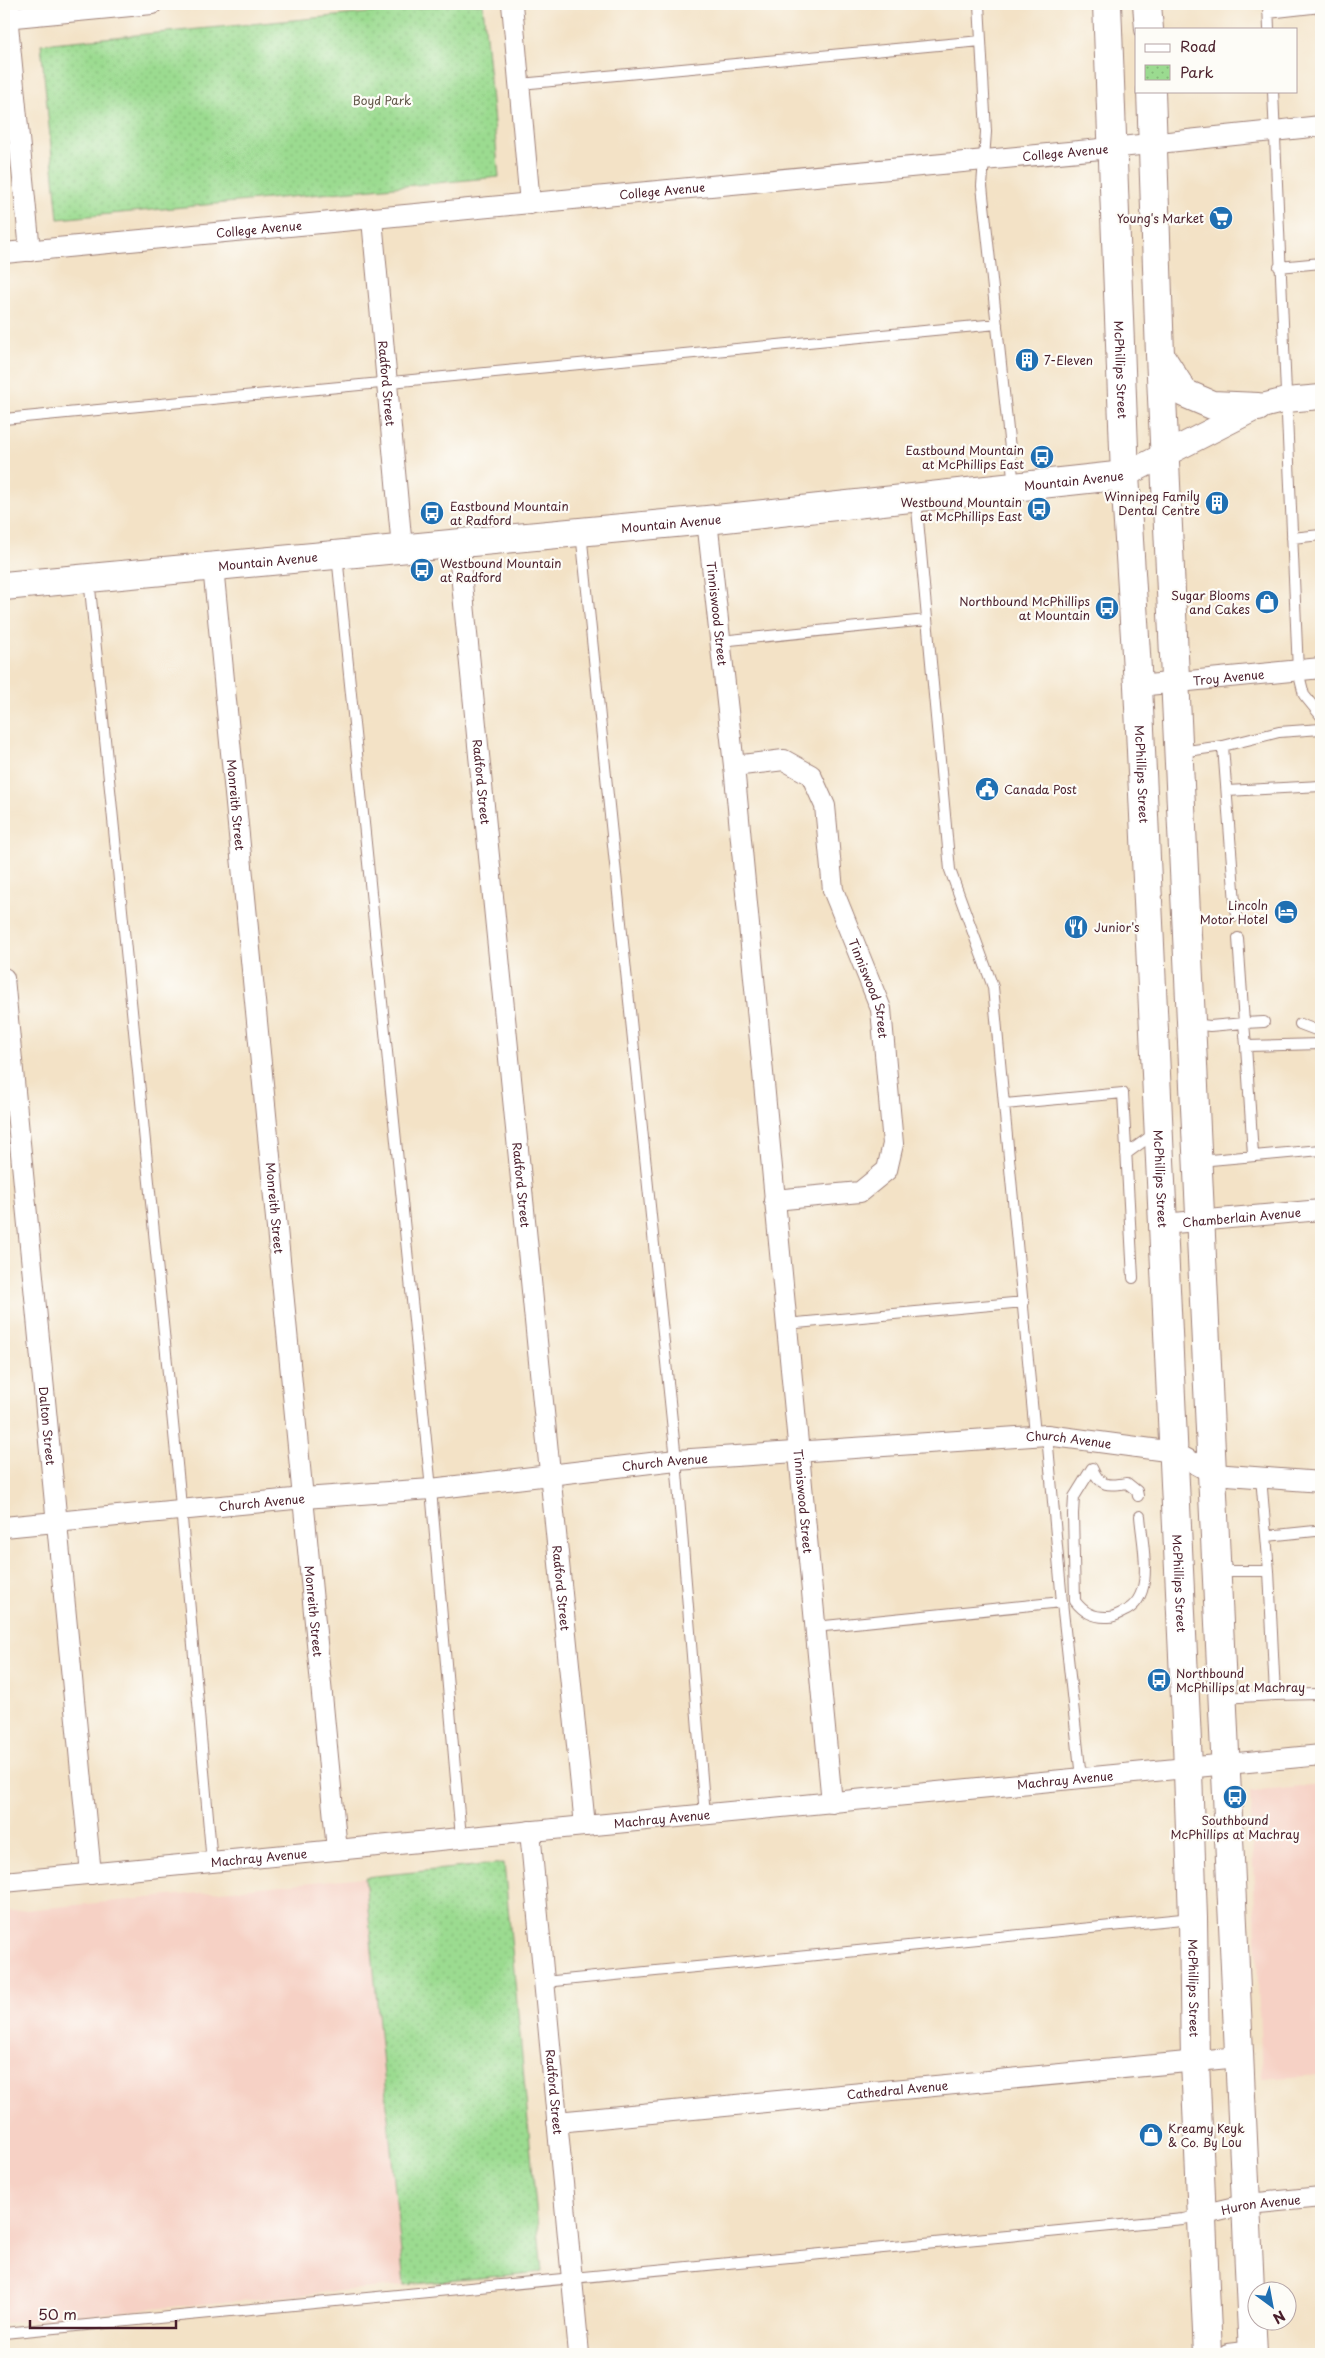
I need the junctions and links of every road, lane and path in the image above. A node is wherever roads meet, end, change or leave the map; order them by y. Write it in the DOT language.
graph roads {
  1 [pos="152,4"];
  2 [pos="512,4"];
  3 [pos="980,4"];
  4 [pos="1107,4"];
  5 [pos="1147,4"];
  6 [pos="1321,7"];
  7 [pos="1268,8"];
  8 [pos="6,13"];
  9 [pos="1148,28"];
  10 [pos="1269,28"];
  11 [pos="981,41"];
  12 [pos="520,84"];
  13 [pos="1151,92"];
  14 [pos="1273,92"];
  15 [pos="1321,126"];
  16 [pos="1275,130"];
  17 [pos="11,135"];
  18 [pos="1154,143"];
  19 [pos="1111,148"];
  20 [pos="984,160"];
  21 [pos="530,204"];
  22 [pos="372,218"];
  23 [pos="30,251"];
  24 [pos="4,253"];
  25 [pos="1321,263"];
  26 [pos="1279,267"];
  27 [pos="997,324"];
  28 [pos="1160,354"];
  29 [pos="386,381"];
  30 [pos="1321,397"];
  31 [pos="1286,400"];
  32 [pos="1258,407"];
  33 [pos="4,419"];
  34 [pos="1165,455"];
  35 [pos="1125,476"];
  36 [pos="1014,487"];
  37 [pos="916,497"];
  38 [pos="707,520"];
  39 [pos="581,531"];
  40 [pos="1321,535"];
  41 [pos="1292,538"];
  42 [pos="458,543"];
  43 [pos="402,548"];
  44 [pos="336,554"];
  45 [pos="213,566"];
  46 [pos="89,577"];
  47 [pos="4,586"];
  48 [pos="927,620"];
  49 [pos="720,641"];
  50 [pos="1321,668"];
  51 [pos="1298,671"];
  52 [pos="1176,683"];
  53 [pos="1138,686"];
  54 [pos="1321,716"];
  55 [pos="1321,729"];
  56 [pos="1223,746"];
  57 [pos="1179,752"];
  58 [pos="734,766"];
  59 [pos="1321,786"];
  60 [pos="1226,791"];
  61 [pos="1236,916"];
  62 [pos="1238,938"];
  63 [pos="4,978"];
  64 [pos="1264,1022"];
  65 [pos="1244,1023"];
  66 [pos="1192,1024"];
  67 [pos="1300,1024"];
  68 [pos="1321,1032"];
  69 [pos="1321,1044"];
  70 [pos="1246,1046"];
  71 [pos="1005,1104"];
  72 [pos="1158,1131"];
  73 [pos="1321,1150"];
  74 [pos="1126,1154"];
  75 [pos="1253,1155"];
  76 [pos="1199,1161"];
  77 [pos="774,1200"];
  78 [pos="1321,1210"];
  79 [pos="1202,1221"];
  80 [pos="1162,1224"];
  81 [pos="1133,1278"];
  82 [pos="1024,1302"];
  83 [pos="786,1324"];
  84 [pos="1041,1435"];
  85 [pos="798,1452"];
  86 [pos="1174,1452"];
  87 [pos="676,1460"];
  88 [pos="550,1474"];
  89 [pos="1214,1474"];
  90 [pos="1261,1477"];
  91 [pos="1321,1482"];
  92 [pos="431,1489"];
  93 [pos="1138,1496"];
  94 [pos="304,1498"];
  95 [pos="182,1510"];
  96 [pos="1140,1516"];
  97 [pos="57,1522"];
  98 [pos="4,1527"];
  99 [pos="1315,1531"];
  100 [pos="1267,1536"];
  101 [pos="1218,1571"];
  102 [pos="1269,1571"];
  103 [pos="1062,1602"];
  104 [pos="815,1627"];
  105 [pos="1318,1694"];
  106 [pos="1275,1696"];
  107 [pos="1222,1698"];
  108 [pos="1321,1755"];
  109 [pos="1225,1763"];
  110 [pos="1188,1766"];
  111 [pos="1081,1778"];
  112 [pos="832,1803"];
  113 [pos="705,1815"];
  114 [pos="585,1826"];
  115 [pos="530,1831"];
  116 [pos="460,1838"];
  117 [pos="337,1850"];
  118 [pos="212,1863"];
  119 [pos="91,1874"];
  120 [pos="4,1882"];
  121 [pos="1193,1918"];
  122 [pos="544,1982"];
  123 [pos="1239,2057"];
  124 [pos="1195,2062"];
  125 [pos="557,2122"];
  126 [pos="1321,2196"];
  127 [pos="1248,2204"];
  128 [pos="1201,2215"];
  129 [pos="572,2279"];
  130 [pos="4,2333"];
  131 [pos="1245,2353"];
  132 [pos="579,2354"];
  133 [pos="1208,2354"];
  1 -- 8 [label="street"];
  2 -- 12 [label="street"];
  3 -- 11 [label="lane"];
  4 -- 19 [label="main road, McPhillips Street"];
  5 -- 9 [label="main road"];
  6 -- 7 [label="lane"];
  7 -- 10 [label="lane"];
  8 -- 17 [label="street"];
  11 -- 12 [label="lane"];
  11 -- 20 [label="lane"];
  12 -- 21 [label="street"];
  13 -- 18 [label="main road"];
  14 -- 16 [label="lane"];
  15 -- 16 [label="street, College Avenue"];
  16 -- 18 [label="street, College Avenue"];
  16 -- 26 [label="lane"];
  17 -- 23 [label="street"];
  18 -- 19 [label="street, College Avenue"];
  18 -- 28 [label="main road"];
  19 -- 20 [label="street, College Avenue"];
  19 -- 35 [label="main road, McPhillips Street"];
  20 -- 21 [label="street, College Avenue"];
  20 -- 27 [label="lane"];
  21 -- 22 [label="street, College Avenue"];
  22 -- 23 [label="street, College Avenue"];
  22 -- 29 [label="street, Radford Street"];
  23 -- 24 [label="street, College Avenue"];
  25 -- 26 [label="lane"];
  26 -- 31 [label="lane"];
  27 -- 29 [label="lane"];
  27 -- 36 [label="lane"];
  28 -- 32 [label="main road"];
  28 -- 34 [label="main road"];
  29 -- 33 [label="lane"];
  29 -- 43 [label="street, Radford Street"];
  30 -- 31 [label="street, Mountain Avenue"];
  31 -- 32 [label="street, Mountain Avenue"];
  31 -- 41 [label="lane"];
  32 -- 34 [label="street, Mountain Avenue"];
  34 -- 35 [label="street, Mountain Avenue"];
  34 -- 52 [label="main road"];
  35 -- 36 [label="main road, Mountain Avenue"];
  35 -- 53 [label="main road, McPhillips Street"];
  36 -- 37 [label="main road, Mountain Avenue"];
  37 -- 38 [label="main road, Mountain Avenue"];
  37 -- 48 [label="lane"];
  38 -- 39 [label="main road, Mountain Avenue"];
  38 -- 49 [label="street, Tinniswood Street"];
  39 -- 42 [label="main road, Mountain Avenue"];
  39 -- 87 [label="lane"];
  40 -- 41 [label="lane"];
  41 -- 51 [label="lane"];
  42 -- 43 [label="main road, Mountain Avenue"];
  42 -- 88 [label="street, Radford Street"];
  43 -- 44 [label="main road, Mountain Avenue"];
  44 -- 45 [label="main road, Mountain Avenue"];
  44 -- 92 [label="lane"];
  45 -- 46 [label="main road, Mountain Avenue"];
  45 -- 94 [label="street, Monreith Street"];
  46 -- 47 [label="main road, Mountain Avenue"];
  46 -- 95 [label="lane"];
  48 -- 49 [label="lane"];
  48 -- 71 [label="lane"];
  49 -- 58 [label="street, Tinniswood Street"];
  50 -- 51 [label="street, Troy Avenue"];
  51 -- 52 [label="street, Troy Avenue"];
  51 -- 54 [label="lane"];
  52 -- 53 [label="street, Troy Avenue"];
  52 -- 57 [label="main road"];
  53 -- 72 [label="main road, McPhillips Street"];
  55 -- 56 [label="lane"];
  56 -- 57 [label="lane"];
  56 -- 60 [label="lane"];
  57 -- 66 [label="main road"];
  58 -- 77 [label="street, Tinniswood Street"];
  58 -- 77 [label="street, Tinniswood Street"];
  59 -- 60 [label="lane"];
  60 -- 61 [label="lane"];
  62 -- 65 [label="lane"];
  63 -- 97 [label="street, Dalton Street"];
  64 -- 65 [label="lane"];
  65 -- 66 [label="lane"];
  65 -- 70 [label="lane"];
  66 -- 76 [label="main road"];
  67 -- 68 [label="lane"];
  69 -- 70 [label="lane"];
  70 -- 75 [label="lane"];
  71 -- 74 [label="lane"];
  71 -- 82 [label="lane"];
  72 -- 74 [label="lane"];
  72 -- 80 [label="main road, McPhillips Street"];
  73 -- 75 [label="lane"];
  74 -- 81 [label="lane"];
  75 -- 76 [label="lane"];
  76 -- 79 [label="main road"];
  77 -- 83 [label="street, Tinniswood Street"];
  78 -- 79 [label="street, Chamberlain Avenue"];
  79 -- 80 [label="street, Chamberlain Avenue"];
  79 -- 89 [label="main road"];
  80 -- 86 [label="main road, McPhillips Street"];
  82 -- 83 [label="lane"];
  82 -- 84 [label="lane"];
  83 -- 85 [label="street, Tinniswood Street"];
  84 -- 85 [label="street, Church Avenue"];
  84 -- 86 [label="street, Church Avenue"];
  84 -- 103 [label="lane"];
  85 -- 87 [label="street, Church Avenue"];
  85 -- 104 [label="street, Tinniswood Street"];
  86 -- 89 [label="street, Church Avenue"];
  86 -- 110 [label="main road, McPhillips Street"];
  87 -- 88 [label="street, Church Avenue"];
  87 -- 113 [label="lane"];
  88 -- 92 [label="street, Church Avenue"];
  88 -- 114 [label="street, Radford Street"];
  89 -- 90 [label="street, Church Avenue"];
  89 -- 101 [label="main road"];
  90 -- 91 [label="street, Church Avenue"];
  90 -- 100 [label="lane"];
  92 -- 94 [label="street, Church Avenue"];
  92 -- 116 [label="lane"];
  93 -- 96 [label="lane"];
  94 -- 95 [label="street, Church Avenue"];
  94 -- 117 [label="street, Monreith Street"];
  95 -- 97 [label="street, Church Avenue"];
  95 -- 118 [label="lane"];
  97 -- 98 [label="street, Church Avenue"];
  97 -- 119 [label="street, Dalton Street"];
  99 -- 100 [label="lane"];
  100 -- 102 [label="lane"];
  101 -- 102 [label="lane"];
  101 -- 107 [label="main road"];
  102 -- 106 [label="lane"];
  103 -- 104 [label="lane"];
  103 -- 111 [label="lane"];
  104 -- 112 [label="street, Tinniswood Street"];
  105 -- 106 [label="lane"];
  106 -- 107 [label="lane"];
  107 -- 109 [label="main road"];
  108 -- 109 [label="street, Machray Avenue"];
  109 -- 110 [label="street, Machray Avenue"];
  109 -- 123 [label="main road"];
  110 -- 111 [label="street, Machray Avenue"];
  110 -- 121 [label="main road, McPhillips Street"];
  111 -- 112 [label="street, Machray Avenue"];
  112 -- 113 [label="street, Machray Avenue"];
  113 -- 114 [label="street, Machray Avenue"];
  114 -- 115 [label="street, Machray Avenue"];
  115 -- 116 [label="street, Machray Avenue"];
  115 -- 122 [label="street, Radford Street"];
  116 -- 117 [label="street, Machray Avenue"];
  117 -- 118 [label="street, Machray Avenue"];
  118 -- 119 [label="street, Machray Avenue"];
  119 -- 120 [label="street, Machray Avenue"];
  121 -- 122 [label="lane"];
  121 -- 124 [label="main road, McPhillips Street"];
  122 -- 125 [label="street, Radford Street"];
  123 -- 124 [label="street, Cathedral Avenue"];
  123 -- 127 [label="main road"];
  124 -- 125 [label="street, Cathedral Avenue"];
  124 -- 128 [label="main road, McPhillips Street"];
  125 -- 129 [label="street, Radford Street"];
  126 -- 127 [label="street, Huron Avenue"];
  127 -- 128 [label="street, Huron Avenue"];
  127 -- 131 [label="main road"];
  128 -- 129 [label="lane"];
  128 -- 133 [label="main road, McPhillips Street"];
  129 -- 130 [label="lane"];
  129 -- 132 [label="street, Radford Street"];
}
